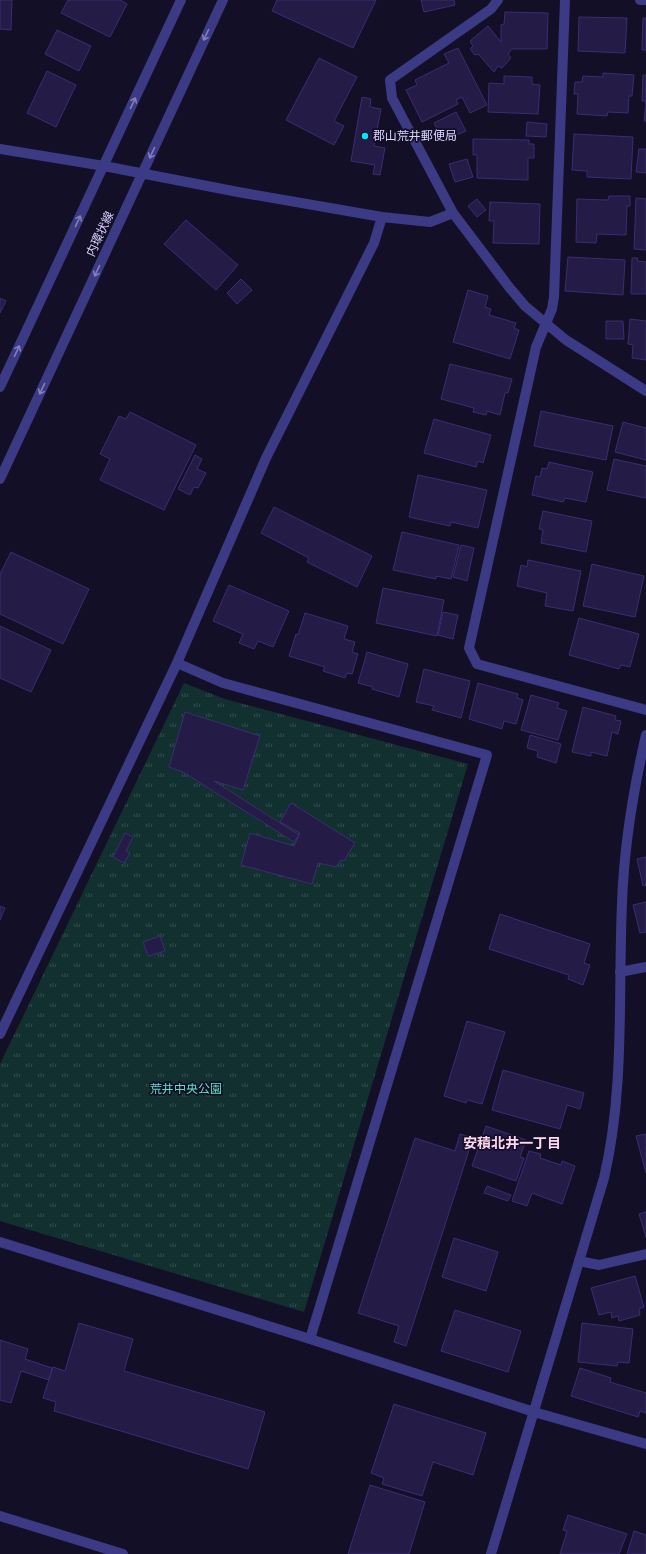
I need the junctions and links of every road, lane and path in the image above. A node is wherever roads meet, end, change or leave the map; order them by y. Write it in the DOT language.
graph roads {
  1 [pos="181,0"];
  2 [pos="223,0"];
  3 [pos="498,0"];
  4 [pos="565,0"];
  5 [pos="640,0"];
  6 [pos="646,0"];
  7 [pos="0,149"];
  8 [pos="104,166"];
  9 [pos="142,173"];
  10 [pos="453,213"];
  11 [pos="382,217"];
  12 [pos="546,322"];
  13 [pos="0,387"];
  14 [pos="646,390"];
  15 [pos="0,479"];
  16 [pos="177,663"];
  17 [pos="646,710"];
  18 [pos="646,735"];
  19 [pos="646,967"];
  20 [pos="620,972"];
  21 [pos="0,1034"];
  22 [pos="0,1242"];
  23 [pos="646,1254"];
  24 [pos="579,1261"];
  25 [pos="310,1339"];
  26 [pos="534,1412"];
  27 [pos="646,1444"];
  28 [pos="0,1516"];
  29 [pos="123,1554"];
  30 [pos="491,1554"];
  8 -- 1 [label="street, 内環状線, one-way"];
  2 -- 9 [label="street, 内環状線, one-way"];
  3 -- 10 [label="street"];
  4 -- 12 [label="street"];
  5 -- 6 [label="street"];
  7 -- 8 [label="street"];
  8 -- 9 [label="street"];
  13 -- 8 [label="street, 内環状線, one-way"];
  9 -- 11 [label="street"];
  9 -- 15 [label="street, 内環状線, one-way"];
  10 -- 11 [label="street"];
  10 -- 12 [label="street"];
  11 -- 16 [label="street"];
  12 -- 14 [label="street"];
  12 -- 17 [label="street"];
  16 -- 21 [label="street"];
  16 -- 25 [label="street"];
  18 -- 20 [label="street"];
  19 -- 20 [label="street"];
  20 -- 24 [label="street"];
  22 -- 25 [label="street"];
  23 -- 24 [label="street"];
  24 -- 26 [label="street"];
  25 -- 26 [label="street"];
  26 -- 27 [label="street"];
  26 -- 30 [label="street"];
  28 -- 29 [label="street"];
}
